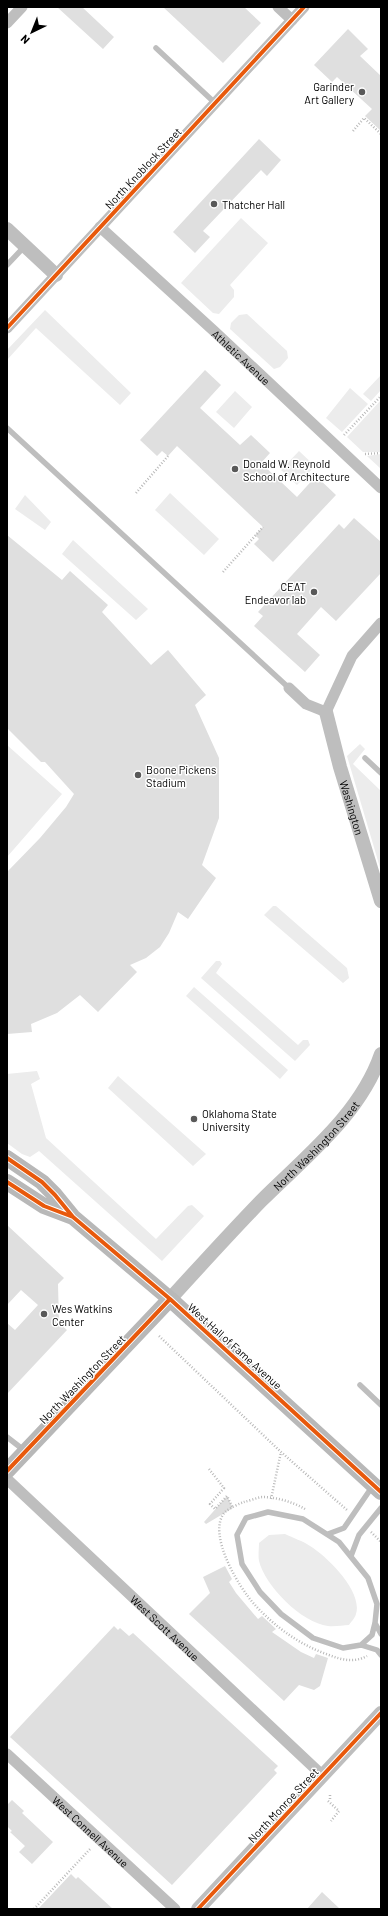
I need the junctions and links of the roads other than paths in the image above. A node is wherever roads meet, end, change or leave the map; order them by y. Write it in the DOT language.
graph roads {
  1 [pos="22,7"];
  2 [pos="278,7"];
  3 [pos="304,7"];
  4 [pos="292,20"];
  5 [pos="7,23"];
  6 [pos="156,48"];
  7 [pos="215,103"];
  8 [pos="100,227"];
  9 [pos="7,229"];
  10 [pos="25,246"];
  11 [pos="7,265"];
  12 [pos="56,274"];
  13 [pos="7,328"];
  14 [pos="7,428"];
  15 [pos="381,488"];
  16 [pos="381,623"];
  17 [pos="289,688"];
  18 [pos="326,712"];
  19 [pos="365,758"];
  20 [pos="381,773"];
  21 [pos="381,901"];
  22 [pos="381,1054"];
  23 [pos="7,1158"];
  24 [pos="7,1182"];
  25 [pos="73,1217"];
  26 [pos="170,1299"];
  27 [pos="360,1385"];
  28 [pos="381,1405"];
  29 [pos="7,1437"];
  30 [pos="25,1452"];
  31 [pos="7,1471"];
  32 [pos="7,1479"];
  33 [pos="377,1488"];
  34 [pos="381,1508"];
  35 [pos="328,1534"];
  36 [pos="351,1556"];
  37 [pos="375,1623"];
  38 [pos="381,1634"];
  39 [pos="362,1645"];
  40 [pos="379,1652"];
  41 [pos="381,1713"];
  42 [pos="7,1754"];
  43 [pos="323,1776"];
  44 [pos="175,1909"];
  45 [pos="198,1909"];
  1 -- 5 [label="street"];
  2 -- 4 [label="street"];
  3 -- 4 [label="street, North Knoblock Street"];
  4 -- 7 [label="street, North Knoblock Street"];
  6 -- 7 [label="lane"];
  7 -- 8 [label="street, North Knoblock Street"];
  8 -- 12 [label="street, North Knoblock Street"];
  8 -- 15 [label="street, Athletic Avenue"];
  9 -- 10 [label="street"];
  10 -- 11 [label="lane"];
  10 -- 12 [label="street"];
  12 -- 13 [label="street, North Knoblock Street"];
  14 -- 17 [label="lane"];
  16 -- 18 [label="street"];
  17 -- 18 [label="street"];
  18 -- 21 [label="street, Washington"];
  19 -- 20 [label="lane"];
  22 -- 26 [label="street, North Washington Street"];
  23 -- 25 [label="main road, West Hall of Fame Avenue"];
  24 -- 25 [label="main road, West Hall of Fame Avenue"];
  25 -- 26 [label="main road, West Hall of Fame Avenue"];
  26 -- 30 [label="main road, North Washington Street"];
  26 -- 33 [label="main road, West Hall of Fame Avenue"];
  27 -- 28 [label="lane"];
  29 -- 30 [label="lane"];
  30 -- 31 [label="main road, North Washington Street"];
  32 -- 43 [label="street, West Scott Avenue"];
  33 -- 35 [label="lane"];
  34 -- 36 [label="lane"];
  35 -- 36 [label="lane"];
  35 -- 39 [label="lane"];
  36 -- 37 [label="lane"];
  37 -- 38 [label="lane"];
  37 -- 39 [label="lane"];
  39 -- 40 [label="lane"];
  41 -- 43 [label="street, North Monroe Street"];
  42 -- 44 [label="street, West Connell Avenue"];
  43 -- 45 [label="street, North Monroe Street"];
}
